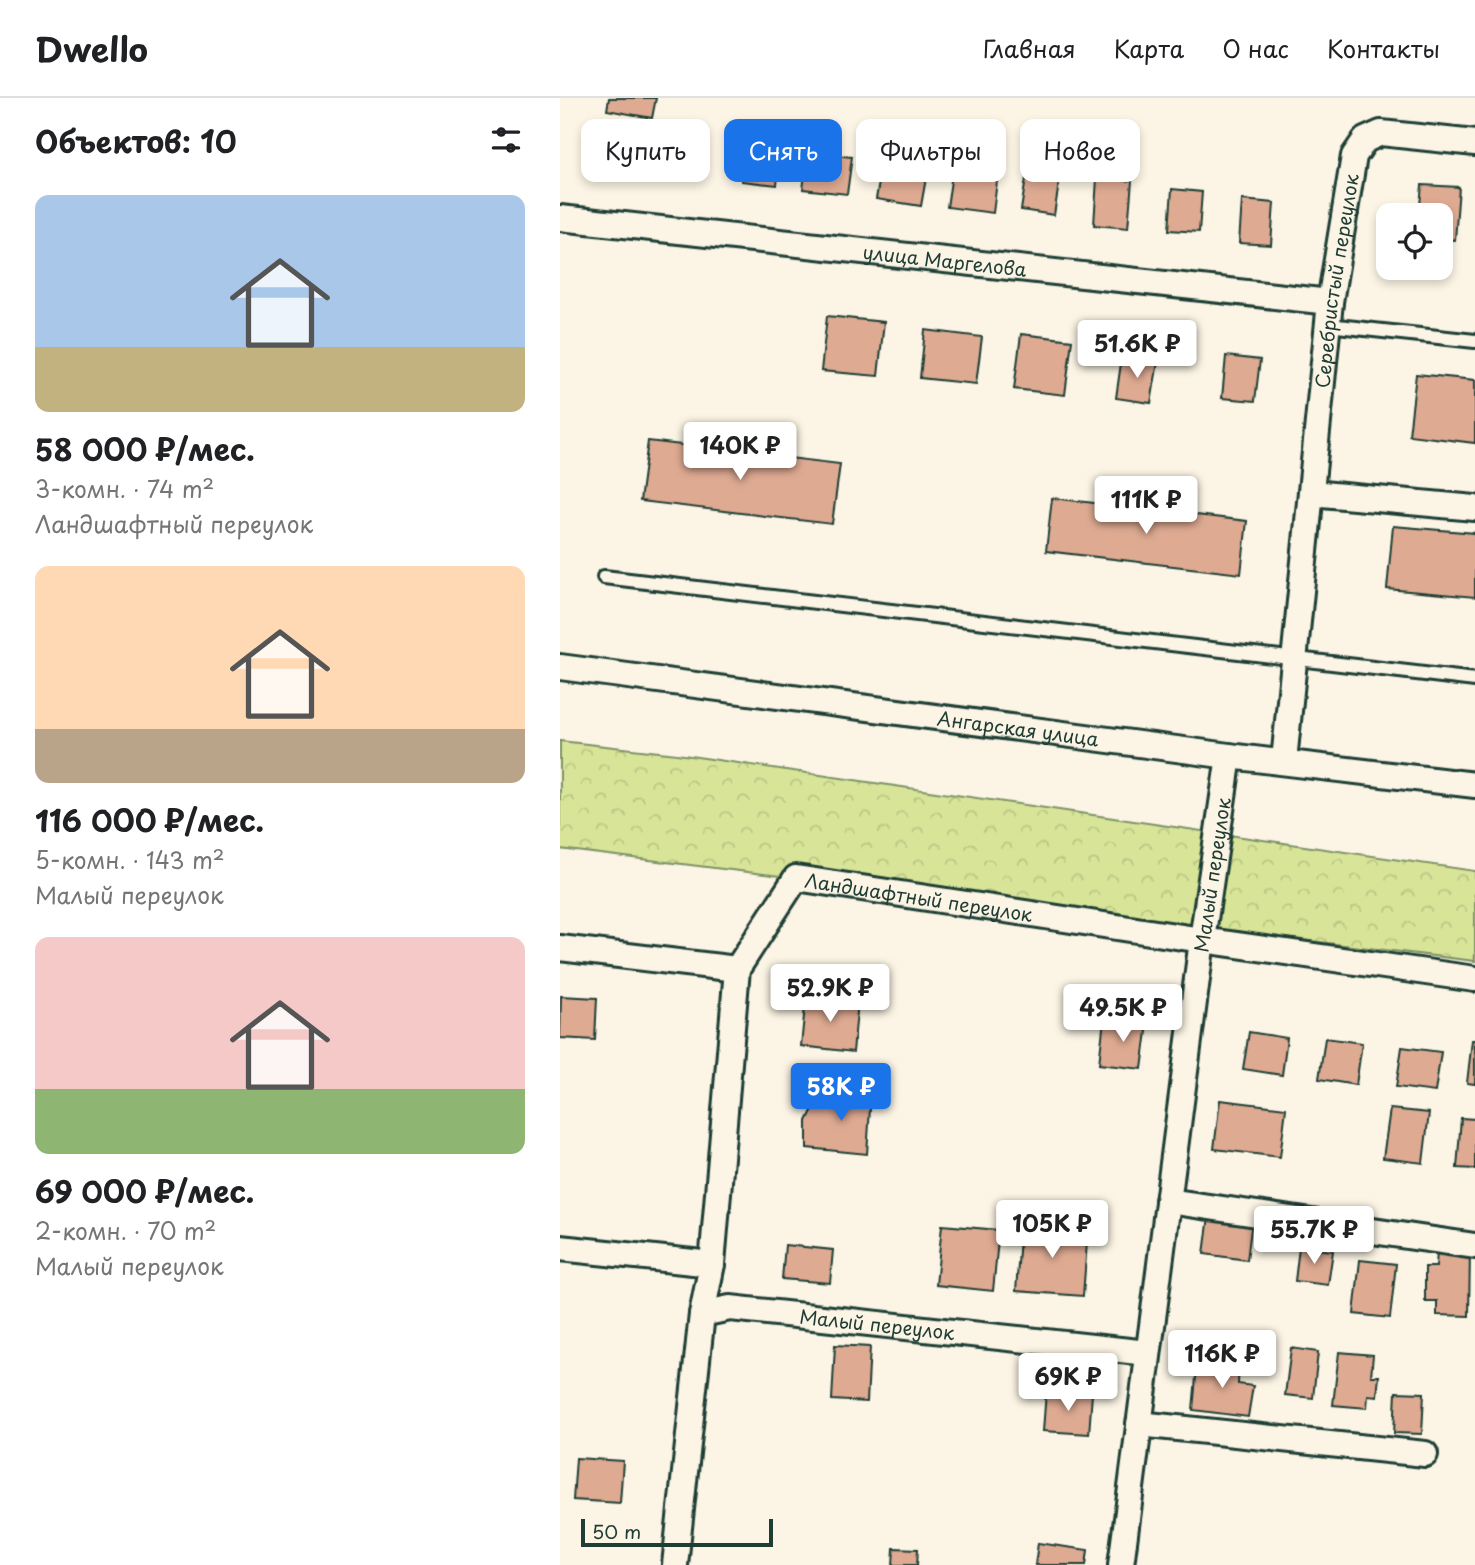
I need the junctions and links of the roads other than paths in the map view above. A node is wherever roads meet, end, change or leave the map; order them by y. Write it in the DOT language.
graph roads {
  1 [pos="1475,143"];
  2 [pos="560,218"];
  3 [pos="1329,314"];
  4 [pos="1475,341"];
  5 [pos="1311,493"];
  6 [pos="1475,508"];
  7 [pos="604,577"];
  8 [pos="1295,659"];
  9 [pos="560,667"];
  10 [pos="1475,680"];
  11 [pos="1229,756"];
  12 [pos="1284,761"];
  13 [pos="1475,785"];
  14 [pos="1202,940"];
  15 [pos="560,948"];
  16 [pos="737,969"];
  17 [pos="1475,978"];
  18 [pos="1168,1201"];
  19 [pos="1475,1246"];
  20 [pos="560,1248"];
  21 [pos="712,1264"];
  22 [pos="702,1314"];
  23 [pos="1148,1353"];
  24 [pos="1139,1424"];
  25 [pos="1425,1454"];
  26 [pos="675,1565"];
  27 [pos="1121,1565"];
  1 -- 3 [label="street, Серебристый переулок"];
  2 -- 3 [label="street, улица Маргелова"];
  3 -- 4 [label="lane"];
  3 -- 5 [label="street, Серебристый переулок"];
  5 -- 6 [label="street"];
  5 -- 8 [label="street, Серебристый переулок"];
  7 -- 8 [label="lane"];
  8 -- 10 [label="lane"];
  8 -- 12 [label="street, Серебристый переулок"];
  9 -- 11 [label="street, Ангарская улица"];
  11 -- 12 [label="street, Ангарская улица"];
  11 -- 14 [label="street, Малый переулок"];
  12 -- 13 [label="street, Ангарская улица"];
  14 -- 16 [label="street, Ландшафтный переулок"];
  14 -- 17 [label="street"];
  14 -- 18 [label="street, Малый переулок"];
  15 -- 16 [label="street"];
  16 -- 21 [label="street"];
  18 -- 19 [label="street"];
  18 -- 23 [label="street, Малый переулок"];
  20 -- 21 [label="street"];
  21 -- 22 [label="street"];
  22 -- 23 [label="street, Малый переулок"];
  22 -- 26 [label="street"];
  23 -- 24 [label="street, Малый переулок"];
  24 -- 25 [label="street"];
  24 -- 27 [label="street, Малый переулок"];
}
